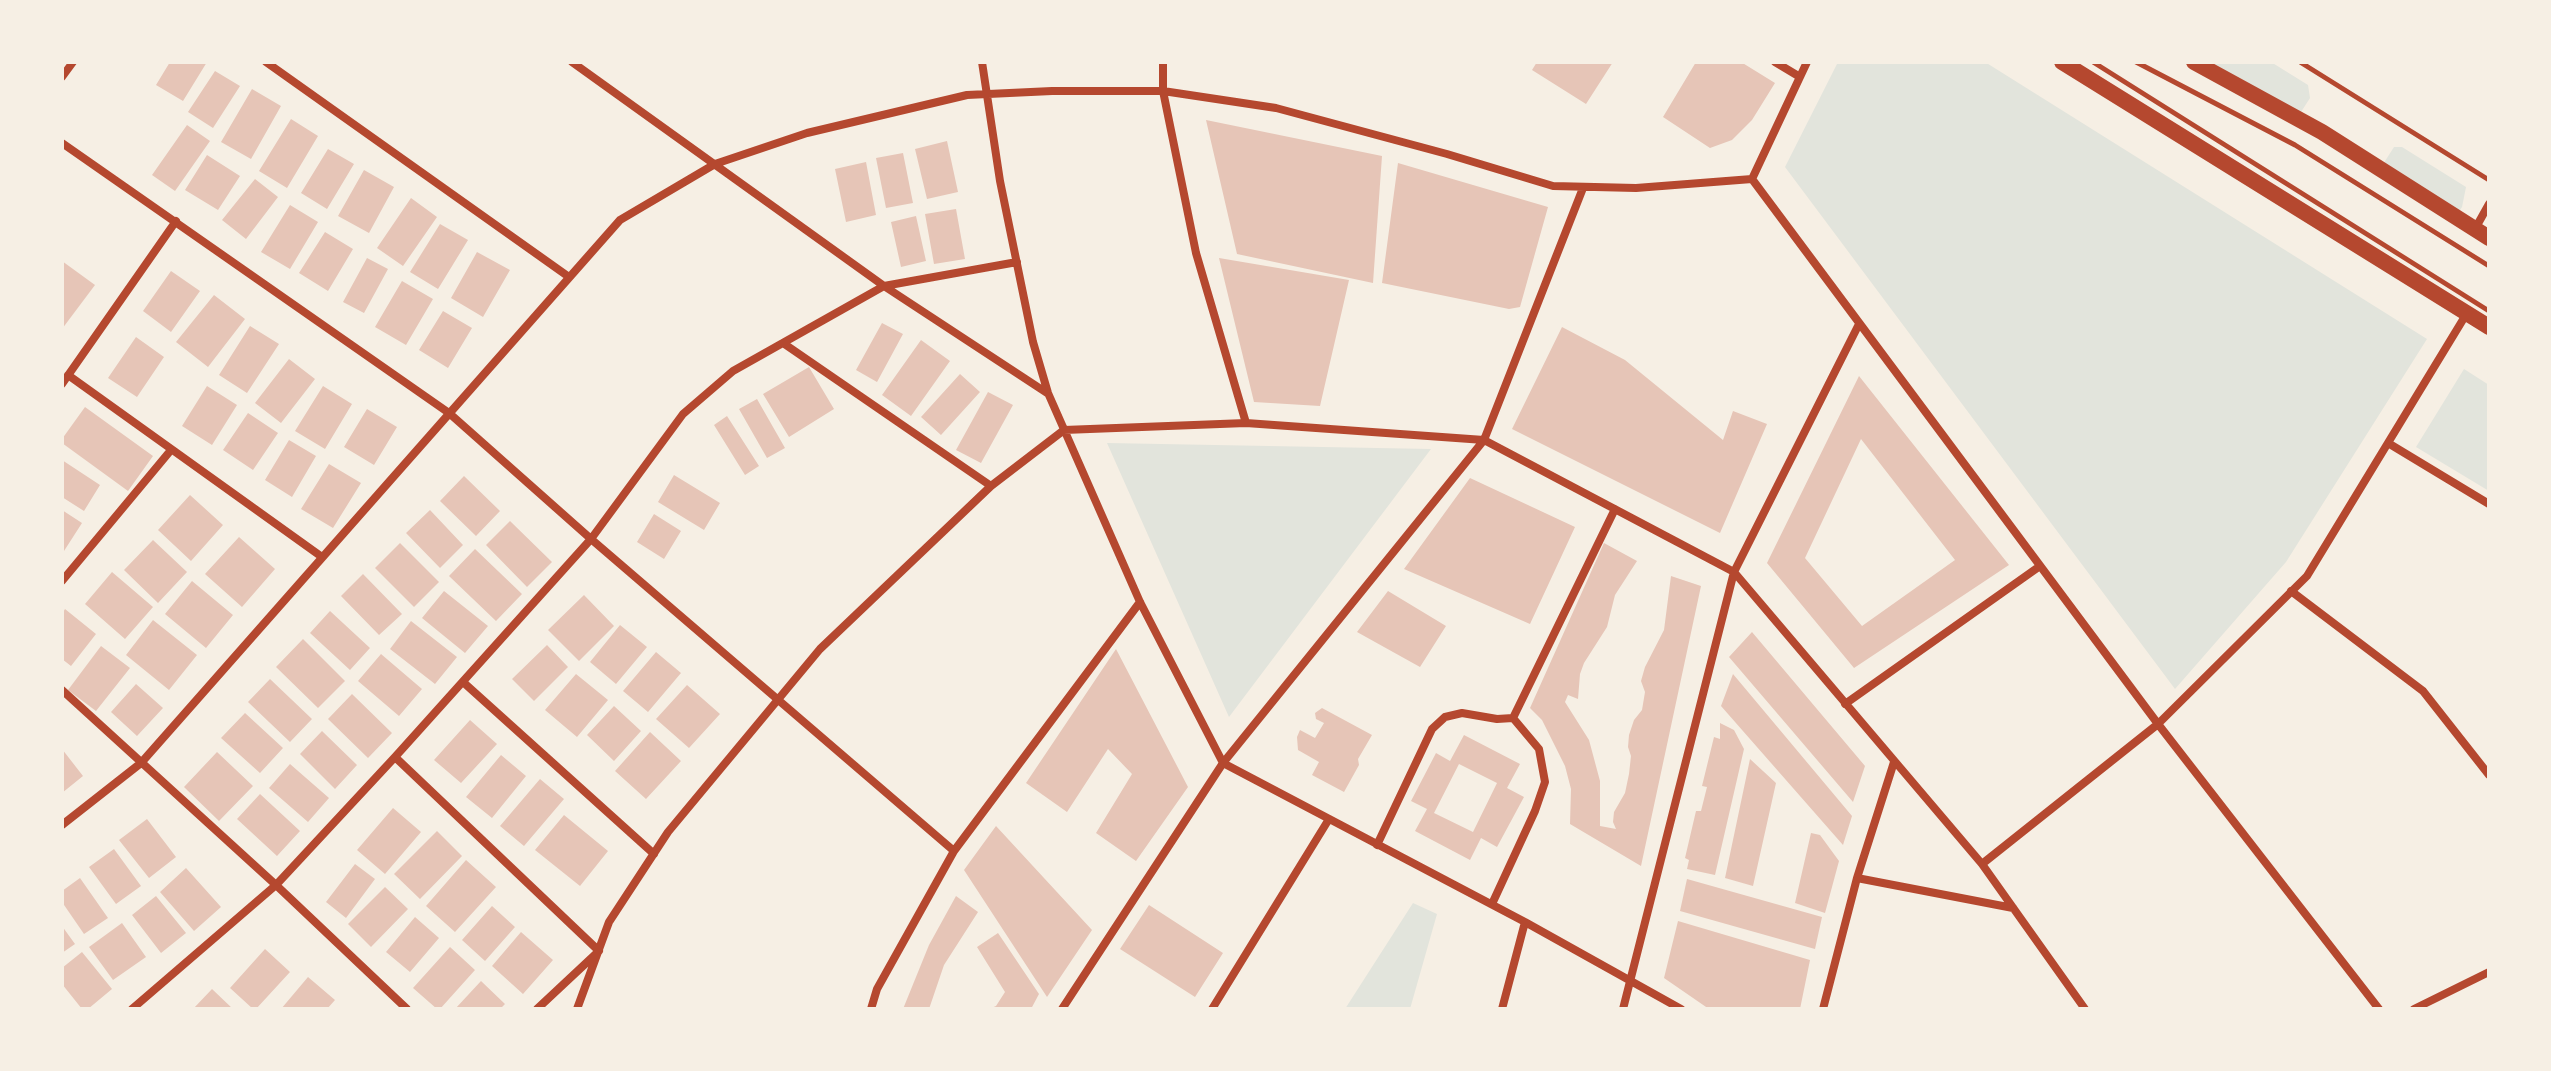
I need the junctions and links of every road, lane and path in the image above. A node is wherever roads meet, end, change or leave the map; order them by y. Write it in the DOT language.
graph roads {
  1 [pos="73,62"];
  2 [pos="266,62"];
  3 [pos="982,62"];
  4 [pos="1163,62"];
  5 [pos="1775,62"];
  6 [pos="1807,62"];
  7 [pos="2062,62"];
  8 [pos="2093,62"];
  9 [pos="2136,62"];
  10 [pos="2194,62"];
  11 [pos="2300,62"];
  12 [pos="577,64"];
  13 [pos="62,77"];
  14 [pos="1800,77"];
  15 [pos="1163,91"];
  16 [pos="987,94"];
  17 [pos="62,143"];
  18 [pos="715,164"];
  19 [pos="1752,179"];
  20 [pos="2489,180"];
  21 [pos="1583,188"];
  22 [pos="2489,204"];
  23 [pos="176,221"];
  24 [pos="2482,234"];
  25 [pos="1017,262"];
  26 [pos="2489,266"];
  27 [pos="569,277"];
  28 [pos="884,286"];
  29 [pos="2489,311"];
  30 [pos="2467,313"];
  31 [pos="1859,324"];
  32 [pos="2489,327"];
  33 [pos="783,343"];
  34 [pos="68,375"];
  35 [pos="62,384"];
  36 [pos="1048,393"];
  37 [pos="449,413"];
  38 [pos="1246,423"];
  39 [pos="1064,430"];
  40 [pos="1484,440"];
  41 [pos="2388,443"];
  42 [pos="171,450"];
  43 [pos="991,486"];
  44 [pos="2489,504"];
  45 [pos="1615,509"];
  46 [pos="591,539"];
  47 [pos="322,557"];
  48 [pos="2040,566"];
  49 [pos="1734,572"];
  50 [pos="62,581"];
  51 [pos="2291,591"];
  52 [pos="1140,602"];
  53 [pos="463,682"];
  54 [pos="62,690"];
  55 [pos="779,699"];
  56 [pos="1845,704"];
  57 [pos="1513,718"];
  58 [pos="2158,724"];
  59 [pos="395,757"];
  60 [pos="1894,762"];
  61 [pos="141,763"];
  62 [pos="1223,763"];
  63 [pos="2489,775"];
  64 [pos="1329,819"];
  65 [pos="62,825"];
  66 [pos="1377,845"];
  67 [pos="954,851"];
  68 [pos="654,854"];
  69 [pos="1982,864"];
  70 [pos="1857,878"];
  71 [pos="276,885"];
  72 [pos="1492,904"];
  73 [pos="2014,908"];
  74 [pos="1525,922"];
  75 [pos="599,951"];
  76 [pos="2489,972"];
  77 [pos="1630,983"];
  78 [pos="132,1009"];
  79 [pos="407,1009"];
  80 [pos="537,1009"];
  81 [pos="577,1009"];
  82 [pos="871,1009"];
  83 [pos="1062,1009"];
  84 [pos="1212,1009"];
  85 [pos="1502,1009"];
  86 [pos="1623,1009"];
  87 [pos="1681,1009"];
  88 [pos="1823,1009"];
  89 [pos="2085,1009"];
  90 [pos="2379,1009"];
  91 [pos="2414,1009"];
  1 -- 13 [label="street"];
  2 -- 27 [label="street"];
  3 -- 16 [label="street"];
  4 -- 15 [label="street"];
  5 -- 14 [label="street"];
  6 -- 14 [label="street"];
  7 -- 30 [label="main road"];
  8 -- 29 [label="lane"];
  9 -- 26 [label="lane"];
  10 -- 24 [label="main road"];
  11 -- 20 [label="lane"];
  12 -- 18 [label="street"];
  14 -- 19 [label="street"];
  15 -- 16 [label="street"];
  15 -- 21 [label="street"];
  15 -- 38 [label="street"];
  16 -- 18 [label="street"];
  16 -- 25 [label="street"];
  17 -- 23 [label="street"];
  18 -- 27 [label="street"];
  18 -- 28 [label="street"];
  19 -- 21 [label="street"];
  19 -- 31 [label="street"];
  21 -- 40 [label="street"];
  22 -- 24 [label="street"];
  23 -- 34 [label="street"];
  23 -- 37 [label="street"];
  25 -- 28 [label="street"];
  25 -- 36 [label="street"];
  27 -- 37 [label="street"];
  28 -- 33 [label="street"];
  28 -- 36 [label="street"];
  30 -- 32 [label="main road"];
  30 -- 41 [label="street"];
  31 -- 48 [label="street"];
  31 -- 49 [label="street"];
  33 -- 43 [label="street"];
  33 -- 46 [label="street"];
  34 -- 35 [label="street"];
  34 -- 42 [label="street"];
  36 -- 39 [label="street"];
  37 -- 46 [label="street"];
  37 -- 47 [label="street"];
  38 -- 39 [label="street"];
  38 -- 40 [label="street"];
  39 -- 43 [label="street"];
  39 -- 52 [label="street"];
  40 -- 45 [label="street"];
  40 -- 62 [label="street"];
  41 -- 44 [label="street"];
  41 -- 51 [label="street"];
  42 -- 47 [label="street"];
  42 -- 50 [label="street"];
  43 -- 55 [label="street"];
  45 -- 49 [label="street"];
  45 -- 57 [label="street"];
  46 -- 53 [label="street"];
  46 -- 55 [label="street"];
  47 -- 61 [label="street"];
  48 -- 56 [label="street"];
  48 -- 58 [label="street"];
  49 -- 56 [label="street"];
  49 -- 77 [label="street"];
  51 -- 58 [label="street"];
  51 -- 63 [label="street"];
  52 -- 62 [label="street"];
  52 -- 67 [label="street"];
  53 -- 59 [label="street"];
  53 -- 68 [label="street"];
  54 -- 61 [label="street"];
  55 -- 67 [label="street"];
  55 -- 68 [label="street"];
  56 -- 60 [label="street"];
  57 -- 66 [label="street"];
  57 -- 72 [label="street"];
  58 -- 69 [label="street"];
  58 -- 90 [label="street"];
  59 -- 71 [label="street"];
  59 -- 75 [label="street"];
  60 -- 69 [label="street"];
  60 -- 70 [label="street"];
  61 -- 65 [label="street"];
  61 -- 71 [label="street"];
  62 -- 64 [label="street"];
  62 -- 83 [label="street"];
  64 -- 66 [label="street"];
  64 -- 84 [label="street"];
  66 -- 72 [label="street"];
  67 -- 82 [label="street"];
  68 -- 75 [label="street"];
  69 -- 73 [label="street"];
  70 -- 73 [label="street"];
  70 -- 88 [label="street"];
  71 -- 78 [label="street"];
  71 -- 79 [label="street"];
  72 -- 74 [label="street"];
  73 -- 89 [label="street"];
  74 -- 77 [label="street"];
  74 -- 85 [label="street"];
  75 -- 80 [label="street"];
  75 -- 81 [label="street"];
  76 -- 91 [label="street"];
  77 -- 86 [label="street"];
  77 -- 87 [label="street"];
}
